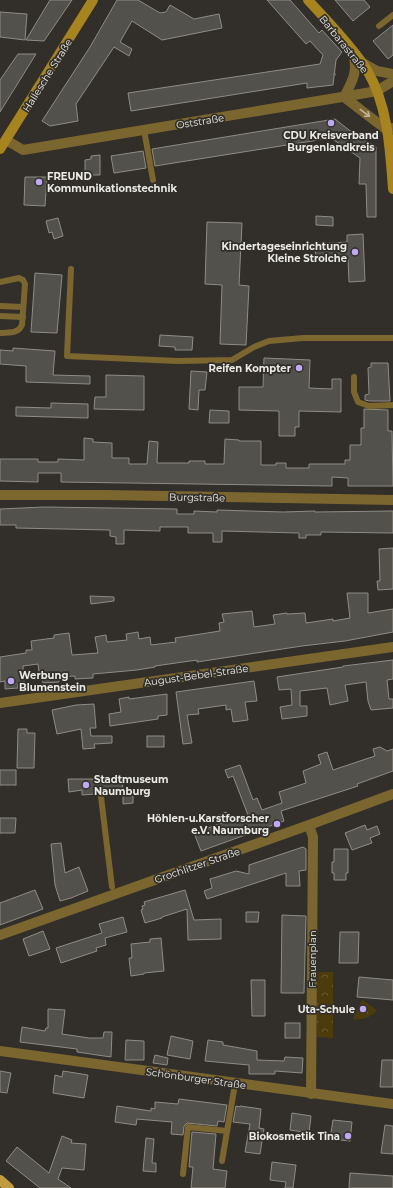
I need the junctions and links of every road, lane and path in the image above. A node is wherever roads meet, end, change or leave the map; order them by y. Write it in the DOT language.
graph roads {
  1 [pos="93,0"];
  2 [pos="308,0"];
  3 [pos="393,15"];
  4 [pos="379,26"];
  5 [pos="352,51"];
  6 [pos="363,63"];
  7 [pos="334,74"];
  8 [pos="393,74"];
  9 [pos="338,75"];
  10 [pos="393,81"];
  11 [pos="377,91"];
  12 [pos="344,97"];
  13 [pos="390,129"];
  14 [pos="144,130"];
  15 [pos="6,140"];
  16 [pos="0,149"];
  17 [pos="153,180"];
  18 [pos="393,189"];
  19 [pos="72,269"];
  20 [pos="0,282"];
  21 [pos="0,306"];
  22 [pos="24,307"];
  23 [pos="0,316"];
  24 [pos="23,316"];
  25 [pos="0,333"];
  26 [pos="393,338"];
  27 [pos="354,377"];
  28 [pos="393,405"];
  29 [pos="0,495"];
  30 [pos="393,500"];
  31 [pos="393,647"];
  32 [pos="0,703"];
  33 [pos="393,794"];
  34 [pos="101,797"];
  35 [pos="309,825"];
  36 [pos="112,887"];
  37 [pos="0,934"];
  38 [pos="0,1051"];
  39 [pos="235,1084"];
  40 [pos="311,1094"];
  41 [pos="393,1104"];
  42 [pos="227,1131"];
  43 [pos="222,1161"];
  44 [pos="183,1174"];
  45 [pos="0,1180"];
  46 [pos="9,1188"];
  1 -- 15 [label="main road, Hallesche Straße"];
  2 -- 5 [label="main road, Barbarastraße"];
  3 -- 4 [label="lane"];
  5 -- 6 [label="main road, Barbarastraße"];
  5 -- 12 [label="street"];
  6 -- 8 [label="street"];
  6 -- 11 [label="main road, Barbarastraße"];
  7 -- 9 [label="path"];
  10 -- 11 [label="street, Oststraße"];
  11 -- 12 [label="street, Oststraße"];
  11 -- 13 [label="main road, Barbarastraße"];
  12 -- 13 [label="street, one-way"];
  12 -- 14 [label="street, Oststraße"];
  13 -- 18 [label="main road, Barbarastraße"];
  14 -- 15 [label="street, Oststraße"];
  14 -- 17 [label="lane"];
  15 -- 16 [label="main road, Hallesche Straße"];
  19 -- 26 [label="lane"];
  20 -- 22 [label="lane"];
  21 -- 22 [label="lane"];
  22 -- 24 [label="lane"];
  23 -- 24 [label="lane"];
  24 -- 25 [label="lane"];
  27 -- 28 [label="lane"];
  29 -- 30 [label="street, Burgstraße"];
  31 -- 32 [label="street, August-Bebel-Straße"];
  33 -- 35 [label="street, Grochlitzer Straße"];
  34 -- 36 [label="lane"];
  35 -- 37 [label="street, Grochlitzer Straße"];
  35 -- 40 [label="street, Frauenplan"];
  38 -- 39 [label="street, Schönburger Straße"];
  39 -- 40 [label="street, Schönburger Straße"];
  39 -- 42 [label="lane"];
  40 -- 41 [label="street, Schönburger Straße"];
  42 -- 43 [label="lane"];
  42 -- 44 [label="lane"];
  45 -- 46 [label="main road"];
}
